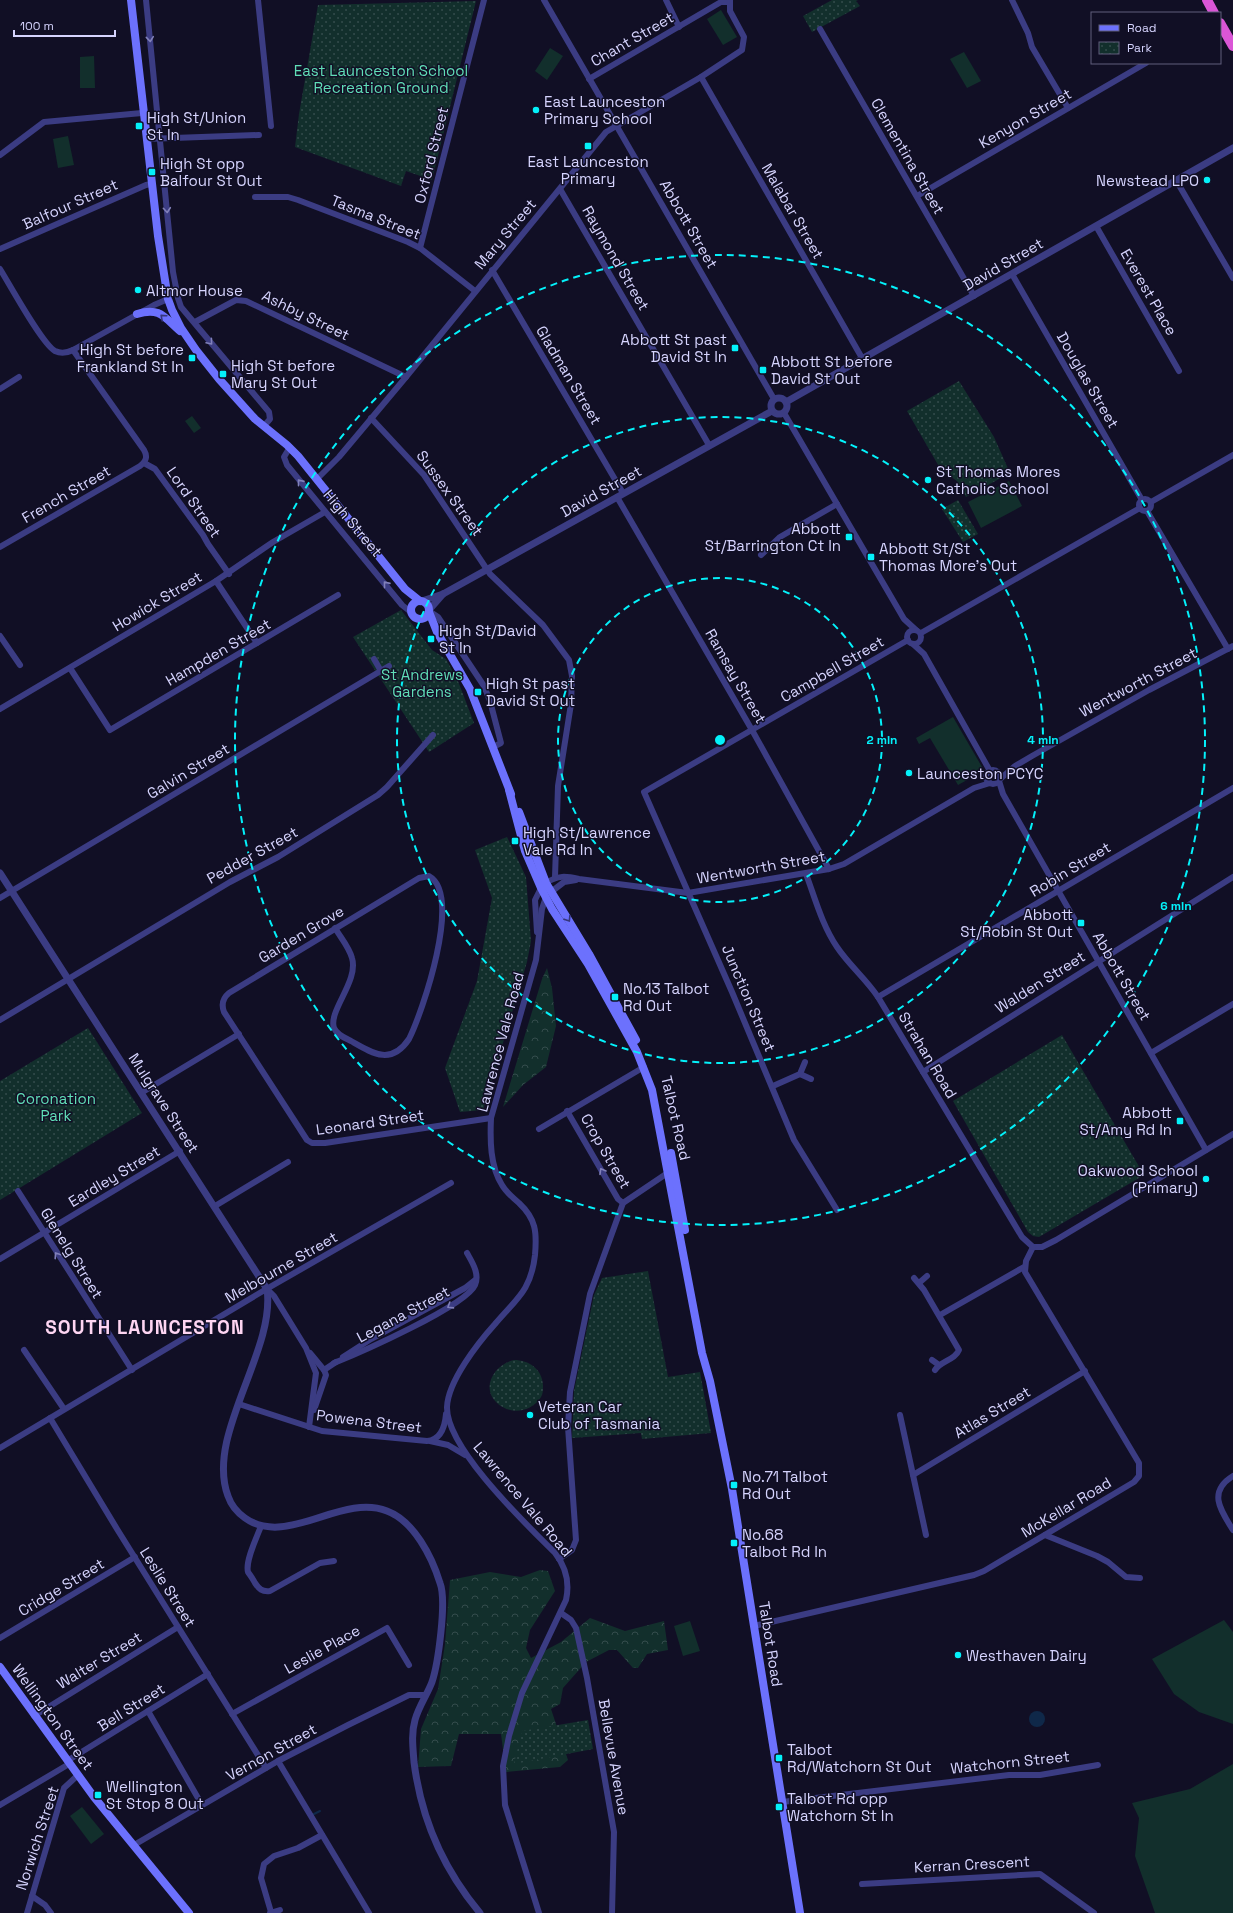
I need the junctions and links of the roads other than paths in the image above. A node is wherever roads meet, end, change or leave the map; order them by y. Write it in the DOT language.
graph roads {
  1 [pos="130,0"];
  2 [pos="146,0"];
  3 [pos="258,0"];
  4 [pos="484,0"];
  5 [pos="544,0"];
  6 [pos="666,0"];
  7 [pos="1012,0"];
  8 [pos="1207,0"];
  9 [pos="730,1"];
  10 [pos="1213,12"];
  11 [pos="1221,25"];
  12 [pos="679,27"];
  13 [pos="820,28"];
  14 [pos="1233,46"];
  15 [pos="1144,64"];
  16 [pos="700,77"];
  17 [pos="589,79"];
  18 [pos="1068,108"];
  19 [pos="142,112"];
  20 [pos="616,125"];
  21 [pos="271,126"];
  22 [pos="258,135"];
  23 [pos="146,139"];
  24 [pos="160,139"];
  25 [pos="1233,148"];
  26 [pos="0,155"];
  27 [pos="1176,180"];
  28 [pos="151,184"];
  29 [pos="560,189"];
  30 [pos="917,196"];
  31 [pos="254,197"];
  32 [pos="1096,226"];
  33 [pos="420,248"];
  34 [pos="0,249"];
  35 [pos="0,269"];
  36 [pos="492,270"];
  37 [pos="1012,274"];
  38 [pos="1233,278"];
  39 [pos="475,292"];
  40 [pos="974,296"];
  41 [pos="168,299"];
  42 [pos="137,314"];
  43 [pos="195,322"];
  44 [pos="185,335"];
  45 [pos="73,350"];
  46 [pos="862,358"];
  47 [pos="1179,372"];
  48 [pos="19,377"];
  49 [pos="406,377"];
  50 [pos="0,389"];
  51 [pos="774,399"];
  52 [pos="786,402"];
  53 [pos="772,411"];
  54 [pos="784,413"];
  55 [pos="371,418"];
  56 [pos="264,426"];
  57 [pos="709,445"];
  58 [pos="290,447"];
  59 [pos="1233,455"];
  60 [pos="144,463"];
  61 [pos="318,479"];
  62 [pos="620,495"];
  63 [pos="1142,500"];
  64 [pos="1151,502"];
  65 [pos="837,504"];
  66 [pos="1140,508"];
  67 [pos="1147,511"];
  68 [pos="325,512"];
  69 [pos="0,547"];
  70 [pos="761,555"];
  71 [pos="487,569"];
  72 [pos="228,574"];
  73 [pos="216,581"];
  74 [pos="405,589"];
  75 [pos="443,594"];
  76 [pos="338,595"];
  77 [pos="421,601"];
  78 [pos="429,611"];
  79 [pos="413,614"];
  80 [pos="904,619"];
  81 [pos="437,632"];
  82 [pos="919,634"];
  83 [pos="0,636"];
  84 [pos="909,640"];
  85 [pos="257,644"];
  86 [pos="1230,647"];
  87 [pos="924,654"];
  88 [pos="374,659"];
  89 [pos="20,665"];
  90 [pos="389,666"];
  91 [pos="70,668"];
  92 [pos="381,670"];
  93 [pos="0,709"];
  94 [pos="494,719"];
  95 [pos="484,723"];
  96 [pos="752,730"];
  97 [pos="433,735"];
  98 [pos="493,747"];
  99 [pos="1015,766"];
  100 [pos="991,773"];
  101 [pos="995,782"];
  102 [pos="974,788"];
  103 [pos="1233,789"];
  104 [pos="644,792"];
  105 [pos="829,870"];
  106 [pos="0,873"];
  107 [pos="806,874"];
  108 [pos="555,877"];
  109 [pos="1233,877"];
  110 [pos="579,879"];
  111 [pos="546,889"];
  112 [pos="12,891"];
  113 [pos="1059,891"];
  114 [pos="688,893"];
  115 [pos="0,898"];
  116 [pos="335,928"];
  117 [pos="538,941"];
  118 [pos="1099,961"];
  119 [pos="68,978"];
  120 [pos="878,997"];
  121 [pos="1233,1004"];
  122 [pos="0,1020"];
  123 [pos="239,1034"];
  124 [pos="1151,1053"];
  125 [pos="805,1062"];
  126 [pos="644,1067"];
  127 [pos="923,1072"];
  128 [pos="800,1074"];
  129 [pos="811,1079"];
  130 [pos="773,1086"];
  131 [pos="141,1093"];
  132 [pos="567,1111"];
  133 [pos="491,1118"];
  134 [pos="539,1129"];
  135 [pos="1233,1134"];
  136 [pos="1206,1150"];
  137 [pos="180,1152"];
  138 [pos="288,1162"];
  139 [pos="668,1172"];
  140 [pos="451,1183"];
  141 [pos="18,1191"];
  142 [pos="623,1203"];
  143 [pos="215,1206"];
  144 [pos="837,1210"];
  145 [pos="43,1233"];
  146 [pos="1032,1247"];
  147 [pos="467,1253"];
  148 [pos="0,1260"];
  149 [pos="1024,1267"];
  150 [pos="926,1276"];
  151 [pos="267,1289"];
  152 [pos="940,1315"];
  153 [pos="306,1348"];
  154 [pos="24,1350"];
  155 [pos="932,1360"];
  156 [pos="132,1370"];
  157 [pos="324,1370"];
  158 [pos="1085,1372"];
  159 [pos="710,1381"];
  160 [pos="239,1404"];
  161 [pos="447,1407"];
  162 [pos="64,1409"];
  163 [pos="900,1415"];
  164 [pos="50,1418"];
  165 [pos="309,1427"];
  166 [pos="427,1441"];
  167 [pos="0,1448"];
  168 [pos="472,1461"];
  169 [pos="913,1475"];
  170 [pos="1233,1476"];
  171 [pos="261,1526"];
  172 [pos="1233,1530"];
  173 [pos="926,1534"];
  174 [pos="1045,1535"];
  175 [pos="135,1557"];
  176 [pos="559,1559"];
  177 [pos="334,1561"];
  178 [pos="1140,1578"];
  179 [pos="561,1613"];
  180 [pos="754,1626"];
  181 [pos="178,1627"];
  182 [pos="0,1638"];
  183 [pos="409,1665"];
  184 [pos="0,1667"];
  185 [pos="208,1674"];
  186 [pos="426,1695"];
  187 [pos="148,1711"];
  188 [pos="232,1714"];
  189 [pos="34,1716"];
  190 [pos="278,1761"];
  191 [pos="68,1763"];
  192 [pos="1098,1765"];
  193 [pos="266,1768"];
  194 [pos="78,1775"];
  195 [pos="782,1802"];
  196 [pos="0,1805"];
  197 [pos="202,1806"];
  198 [pos="322,1835"];
  199 [pos="134,1845"];
  200 [pos="862,1884"];
  201 [pos="32,1896"];
  202 [pos="280,1910"];
  203 [pos="27,1913"];
  204 [pos="51,1913"];
  205 [pos="189,1913"];
  206 [pos="271,1913"];
  207 [pos="369,1913"];
  208 [pos="480,1913"];
  209 [pos="539,1913"];
  210 [pos="612,1913"];
  211 [pos="800,1913"];
  212 [pos="1094,1913"];
  1 -- 19 [label="main road, High Street"];
  2 -- 24 [label="street, one-way"];
  3 -- 21 [label="street"];
  4 -- 33 [label="street, Oxford Street"];
  5 -- 17 [label="street, Abbott Street"];
  6 -- 12 [label="street"];
  7 -- 18 [label="street"];
  8 -- 10 [label="highway"];
  9 -- 12 [label="street, Chant Street"];
  9 -- 16 [label="street, Mary Street"];
  11 -- 14 [label="highway"];
  12 -- 17 [label="street, Chant Street"];
  13 -- 30 [label="street, Clementina Street"];
  15 -- 18 [label="street, Kenyon Street"];
  16 -- 20 [label="street, Mary Street"];
  16 -- 46 [label="street, Malabar Street"];
  17 -- 20 [label="street, Abbott Street"];
  18 -- 30 [label="street, Kenyon Street"];
  19 -- 23 [label="main road, High Street"];
  19 -- 26 [label="street"];
  20 -- 29 [label="street, Mary Street"];
  20 -- 51 [label="street, Abbott Street"];
  22 -- 24 [label="street"];
  23 -- 24 [label="street"];
  23 -- 28 [label="main road, High Street"];
  24 -- 43 [label="street, one-way"];
  25 -- 27 [label="street, David Street"];
  27 -- 32 [label="street, David Street"];
  27 -- 38 [label="street"];
  28 -- 34 [label="street, Balfour Street"];
  28 -- 41 [label="main road, High Street"];
  29 -- 36 [label="street, Mary Street"];
  29 -- 57 [label="street, Raymond Street"];
  30 -- 40 [label="street, Clementina Street"];
  31 -- 33 [label="street, Tasma Street"];
  32 -- 37 [label="street, David Street"];
  32 -- 47 [label="street, Everest Place"];
  33 -- 39 [label="street, Tasma Street"];
  35 -- 45 [label="street"];
  36 -- 39 [label="street, Mary Street"];
  36 -- 62 [label="street, Gladman Street"];
  37 -- 40 [label="street, David Street"];
  37 -- 63 [label="street, Douglas Street"];
  39 -- 49 [label="street, Mary Street"];
  40 -- 46 [label="street, David Street"];
  41 -- 42 [label="street"];
  41 -- 44 [label="main road, High Street"];
  44 -- 42 [label="main road, one-way"];
  42 -- 45 [label="street"];
  43 -- 49 [label="street, Ashby Street"];
  43 -- 56 [label="street, one-way"];
  44 -- 56 [label="main road, High Street"];
  45 -- 60 [label="street, Lord Street"];
  46 -- 52 [label="street, David Street"];
  48 -- 50 [label="street"];
  49 -- 55 [label="street, Mary Street"];
  51 -- 52 [label="street"];
  51 -- 53 [label="street"];
  52 -- 54 [label="street"];
  53 -- 54 [label="street"];
  53 -- 57 [label="street, David Street"];
  54 -- 65 [label="street"];
  55 -- 61 [label="street, Mary Street"];
  55 -- 71 [label="street, Sussex Street"];
  56 -- 58 [label="main road, High Street"];
  57 -- 62 [label="street, David Street"];
  58 -- 61 [label="main road, High Street"];
  68 -- 58 [label="street, High Street, one-way"];
  59 -- 64 [label="street"];
  60 -- 69 [label="street, French Street"];
  60 -- 72 [label="street, Lord Street"];
  61 -- 74 [label="main road, High Street"];
  62 -- 71 [label="street, David Street"];
  62 -- 96 [label="street, Ramsay Street"];
  63 -- 64 [label="street"];
  63 -- 66 [label="street"];
  64 -- 67 [label="street"];
  65 -- 70 [label="street"];
  65 -- 80 [label="street"];
  66 -- 67 [label="street"];
  66 -- 82 [label="street"];
  67 -- 86 [label="street"];
  68 -- 72 [label="street, Howick Street"];
  79 -- 68 [label="street, High Street, one-way"];
  71 -- 75 [label="street, David Street"];
  71 -- 108 [label="street, Sussex Street"];
  72 -- 73 [label="street, Howick Street"];
  73 -- 85 [label="street"];
  73 -- 91 [label="street, Howick Street"];
  74 -- 77 [label="main road, High Street"];
  74 -- 79 [label="main road, High Street"];
  75 -- 77 [label="street, David Street"];
  75 -- 78 [label="street, David Street"];
  76 -- 85 [label="street, Hampden Street"];
  77 -- 78 [label="main road"];
  77 -- 79 [label="main road"];
  78 -- 79 [label="main road"];
  78 -- 81 [label="main road, High Street"];
  78 -- 94 [label="street"];
  79 -- 81 [label="main road, High Street"];
  80 -- 82 [label="street"];
  80 -- 84 [label="street"];
  81 -- 95 [label="main road, High Street"];
  82 -- 84 [label="street"];
  82 -- 84 [label="street"];
  82 -- 87 [label="street"];
  83 -- 89 [label="street"];
  84 -- 87 [label="street"];
  84 -- 96 [label="street, Campbell Street"];
  85 -- 91 [label="street, Hampden Street"];
  86 -- 99 [label="street, Wentworth Street"];
  87 -- 100 [label="street"];
  88 -- 92 [label="street"];
  90 -- 92 [label="street, Galvin Street"];
  91 -- 93 [label="street, Howick Street"];
  92 -- 112 [label="street, Galvin Street"];
  94 -- 95 [label="street"];
  94 -- 98 [label="street"];
  95 -- 98 [label="main road, High Street"];
  96 -- 104 [label="street, Campbell Street"];
  96 -- 105 [label="street, Ramsay Street"];
  97 -- 119 [label="street, Pedder Street"];
  98 -- 111 [label="main road, High Street"];
  99 -- 100 [label="street, Wentworth Street"];
  99 -- 101 [label="street, Wentworth Street"];
  100 -- 101 [label="street"];
  100 -- 101 [label="street"];
  100 -- 102 [label="street, Wentworth Street"];
  101 -- 102 [label="street, Wentworth Street"];
  101 -- 113 [label="street, Abbott Street"];
  102 -- 105 [label="street, Wentworth Street"];
  103 -- 113 [label="street, Robin Street"];
  104 -- 114 [label="street, Junction Street"];
  105 -- 107 [label="street, Wentworth Street"];
  106 -- 112 [label="street, Mulgrave Street"];
  107 -- 114 [label="street, Wentworth Street"];
  107 -- 120 [label="street, Strahan Road"];
  108 -- 110 [label="street, Wentworth Street"];
  108 -- 111 [label="street"];
  109 -- 118 [label="street, Walden Street"];
  110 -- 111 [label="street, Wentworth Street"];
  110 -- 114 [label="street, Wentworth Street"];
  111 -- 117 [label="street, Lawrence Vale Road"];
  111 -- 117 [label="street, Lawrence Vale Road"];
  111 -- 126 [label="main road, Talbot Road"];
  111 -- 159 [label="main road, Talbot Road, one-way"];
  112 -- 115 [label="street, Galvin Street"];
  112 -- 119 [label="street, Mulgrave Street"];
  113 -- 118 [label="street, Abbott Street"];
  113 -- 120 [label="street, Robin Street"];
  114 -- 130 [label="street, Junction Street"];
  116 -- 116 [label="street, Garden Grove"];
  116 -- 123 [label="street, Garden Grove"];
  117 -- 133 [label="street, Lawrence Vale Road"];
  118 -- 124 [label="street, Abbott Street"];
  118 -- 127 [label="street, Walden Street"];
  119 -- 122 [label="street, Pedder Street"];
  119 -- 131 [label="street, Mulgrave Street"];
  120 -- 127 [label="street, Strahan Road"];
  121 -- 124 [label="street"];
  123 -- 131 [label="street"];
  123 -- 133 [label="street, Leonard Street"];
  124 -- 136 [label="street, Abbott Street"];
  125 -- 128 [label="street"];
  126 -- 132 [label="street"];
  126 -- 139 [label="main road, Talbot Road"];
  127 -- 146 [label="street, Strahan Road"];
  128 -- 129 [label="street"];
  128 -- 130 [label="street"];
  130 -- 144 [label="street, Junction Street"];
  131 -- 137 [label="street, Mulgrave Street"];
  132 -- 134 [label="street"];
  142 -- 132 [label="street, Crop Street, one-way"];
  133 -- 161 [label="street, Lawrence Vale Road"];
  135 -- 136 [label="street"];
  136 -- 146 [label="street"];
  137 -- 143 [label="street, Mulgrave Street"];
  137 -- 145 [label="street, Eardley Street"];
  138 -- 143 [label="street"];
  139 -- 142 [label="street"];
  139 -- 159 [label="main road, Talbot Road"];
  140 -- 151 [label="street, Melbourne Street"];
  141 -- 145 [label="street, Glenelg Street"];
  142 -- 176 [label="street"];
  143 -- 151 [label="street, Mulgrave Street"];
  145 -- 148 [label="street, Eardley Street"];
  156 -- 145 [label="street, Glenelg Street, one-way"];
  146 -- 149 [label="street"];
  147 -- 157 [label="street, Legana Street"];
  149 -- 152 [label="street"];
  149 -- 158 [label="street, McKellar Road"];
  150 -- 152 [label="street"];
  151 -- 153 [label="street, Mulgrave Street"];
  151 -- 156 [label="street, Melbourne Street"];
  151 -- 160 [label="street"];
  152 -- 155 [label="street"];
  153 -- 157 [label="street, Mulgrave Street"];
  153 -- 165 [label="street, Mulgrave Street"];
  154 -- 162 [label="street"];
  156 -- 162 [label="street, Melbourne Street"];
  157 -- 165 [label="street"];
  158 -- 169 [label="street, Atlas Street"];
  158 -- 174 [label="street, McKellar Road"];
  159 -- 180 [label="main road, Talbot Road"];
  160 -- 165 [label="street, Powena Street"];
  160 -- 171 [label="street"];
  161 -- 166 [label="street, Powena Street"];
  161 -- 168 [label="street, Lawrence Vale Road"];
  162 -- 164 [label="street, Melbourne Street"];
  163 -- 169 [label="street"];
  164 -- 167 [label="street, Melbourne Street"];
  164 -- 175 [label="street, Leslie Street"];
  165 -- 166 [label="street, Powena Street"];
  166 -- 168 [label="street, Powena Street"];
  168 -- 176 [label="street, Lawrence Vale Road"];
  169 -- 173 [label="street"];
  170 -- 172 [label="street"];
  171 -- 177 [label="street"];
  171 -- 186 [label="street"];
  174 -- 178 [label="street"];
  174 -- 180 [label="street, McKellar Road"];
  175 -- 181 [label="street, Leslie Street"];
  175 -- 182 [label="street, Cridge Street"];
  176 -- 179 [label="street, Lawrence Vale Road"];
  179 -- 209 [label="street, Lawrence Vale Road"];
  179 -- 210 [label="street, Bellevue Avenue"];
  180 -- 195 [label="main road, Talbot Road"];
  181 -- 185 [label="street, Leslie Street"];
  181 -- 189 [label="street, Walter Street"];
  183 -- 188 [label="street, Leslie Place"];
  184 -- 189 [label="main road, Wellington Street"];
  185 -- 187 [label="street, Bell Street"];
  185 -- 188 [label="street, Leslie Street"];
  186 -- 190 [label="street, Vernon Street"];
  186 -- 208 [label="street"];
  187 -- 191 [label="street, Bell Street"];
  187 -- 197 [label="street"];
  188 -- 193 [label="street, Leslie Street"];
  189 -- 191 [label="main road, Wellington Street"];
  190 -- 193 [label="street, Vernon Street"];
  190 -- 198 [label="street"];
  191 -- 194 [label="main road, Wellington Street"];
  191 -- 196 [label="street, Bell Street"];
  192 -- 195 [label="street, Watchorn Street"];
  193 -- 197 [label="street, Vernon Street"];
  194 -- 199 [label="main road, Wellington Street"];
  194 -- 201 [label="street, Norwich Street"];
  195 -- 211 [label="main road, Talbot Road"];
  197 -- 199 [label="street, Vernon Street"];
  198 -- 206 [label="street"];
  198 -- 207 [label="street"];
  199 -- 205 [label="main road, Wellington Street"];
  200 -- 212 [label="street, Kerran Crescent"];
  201 -- 203 [label="street, Norwich Street"];
  201 -- 204 [label="street"];
  202 -- 206 [label="street"];
}
